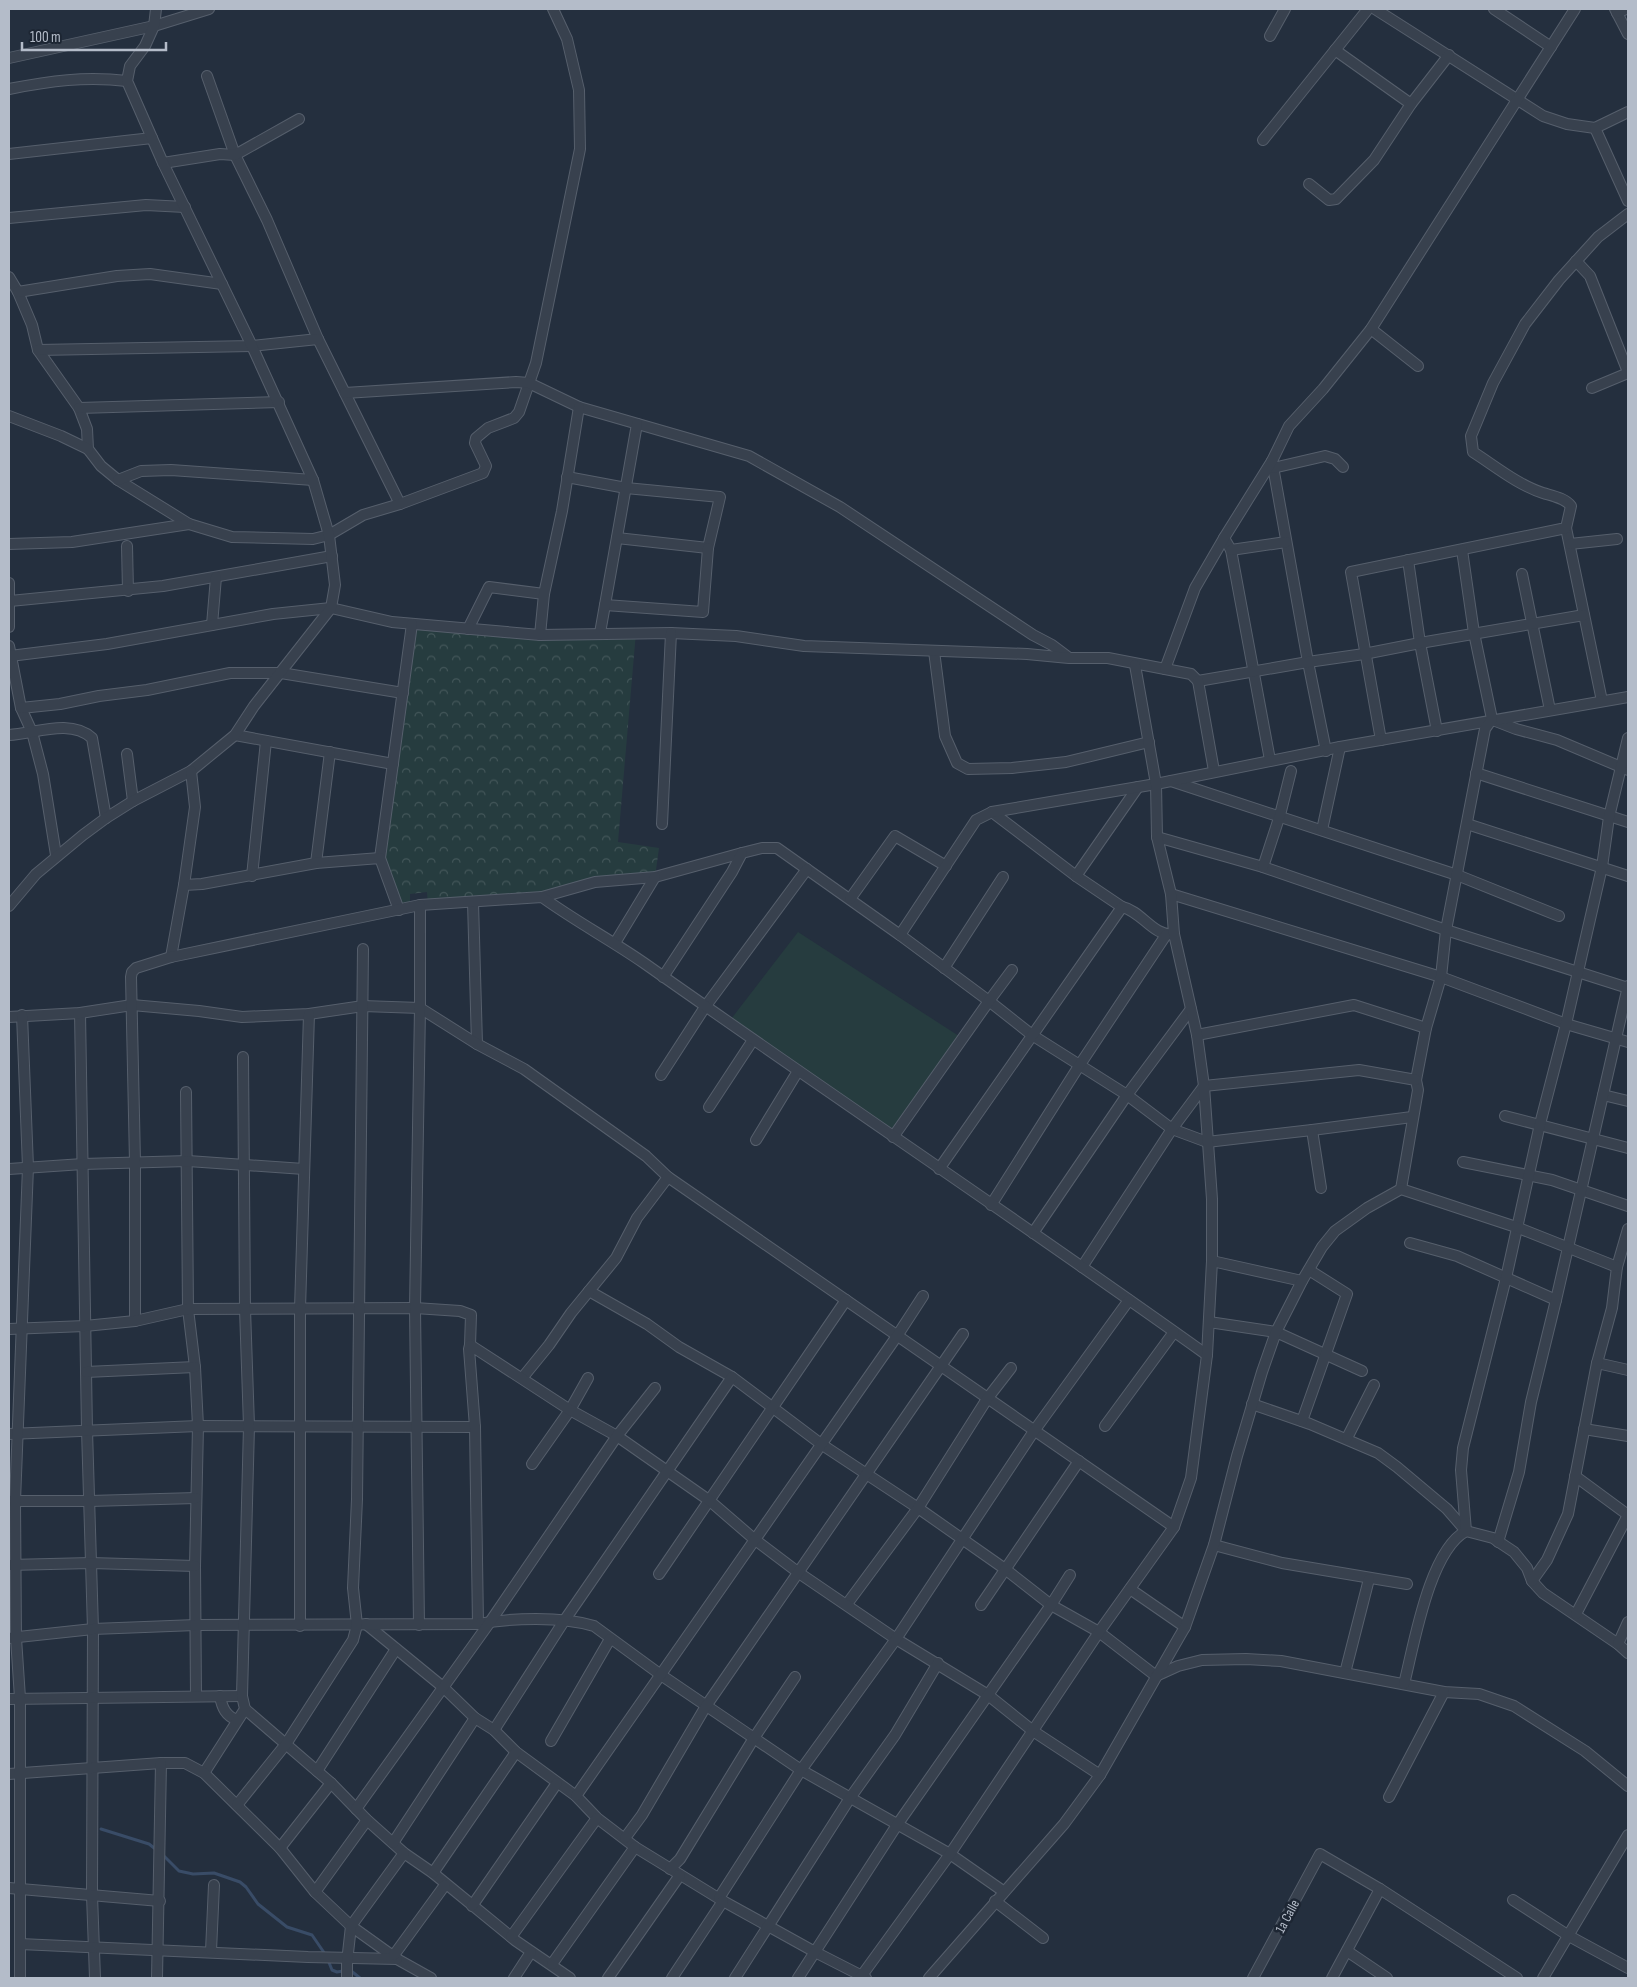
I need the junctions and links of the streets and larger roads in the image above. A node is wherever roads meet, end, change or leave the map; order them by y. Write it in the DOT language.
graph roads {
  1 [pos="156,9"];
  2 [pos="210,9"];
  3 [pos="553,9"];
  4 [pos="1286,9"];
  5 [pos="1368,9"];
  6 [pos="1375,9"];
  7 [pos="1494,9"];
  8 [pos="1574,9"];
  9 [pos="1619,10"];
  10 [pos="154,26"];
  11 [pos="1628,34"];
  12 [pos="1270,36"];
  13 [pos="1551,47"];
  14 [pos="1334,50"];
  15 [pos="1449,55"];
  16 [pos="9,58"];
  17 [pos="207,76"];
  18 [pos="127,81"];
  19 [pos="9,89"];
  20 [pos="1517,101"];
  21 [pos="1411,104"];
  22 [pos="1628,112"];
  23 [pos="299,119"];
  24 [pos="1595,128"];
  25 [pos="152,138"];
  26 [pos="1263,140"];
  27 [pos="9,154"];
  28 [pos="236,155"];
  29 [pos="163,162"];
  30 [pos="1309,184"];
  31 [pos="1628,201"];
  32 [pos="185,207"];
  33 [pos="1628,214"];
  34 [pos="9,218"];
  35 [pos="1576,261"];
  36 [pos="9,277"];
  37 [pos="222,284"];
  38 [pos="18,292"];
  39 [pos="1371,329"];
  40 [pos="318,339"];
  41 [pos="252,346"];
  42 [pos="38,350"];
  43 [pos="1418,366"];
  44 [pos="1628,372"];
  45 [pos="529,383"];
  46 [pos="1592,388"];
  47 [pos="345,393"];
  48 [pos="279,402"];
  49 [pos="579,406"];
  50 [pos="79,408"];
  51 [pos="9,416"];
  52 [pos="637,424"];
  53 [pos="88,449"];
  54 [pos="1272,464"];
  55 [pos="1343,467"];
  56 [pos="567,477"];
  57 [pos="118,480"];
  58 [pos="313,480"];
  59 [pos="626,488"];
  60 [pos="400,504"];
  61 [pos="189,524"];
  62 [pos="1566,528"];
  63 [pos="329,535"];
  64 [pos="617,538"];
  65 [pos="1224,538"];
  66 [pos="1617,539"];
  67 [pos="1286,542"];
  68 [pos="9,544"];
  69 [pos="1570,544"];
  70 [pos="127,546"];
  71 [pos="708,548"];
  72 [pos="1231,550"];
  73 [pos="1462,550"];
  74 [pos="332,556"];
  75 [pos="1408,560"];
  76 [pos="1522,574"];
  77 [pos="216,577"];
  78 [pos="9,583"];
  79 [pos="128,591"];
  80 [pos="544,594"];
  81 [pos="10,602"];
  82 [pos="605,605"];
  83 [pos="330,608"];
  84 [pos="1584,615"];
  85 [pos="412,624"];
  86 [pos="212,625"];
  87 [pos="1531,625"];
  88 [pos="9,627"];
  89 [pos="468,629"];
  90 [pos="671,633"];
  91 [pos="1474,633"];
  92 [pos="600,634"];
  93 [pos="540,635"];
  94 [pos="1420,643"];
  95 [pos="934,650"];
  96 [pos="10,651"];
  97 [pos="1364,654"];
  98 [pos="1069,658"];
  99 [pos="1308,662"];
  100 [pos="1135,664"];
  101 [pos="1165,669"];
  102 [pos="1253,671"];
  103 [pos="281,673"];
  104 [pos="1198,681"];
  105 [pos="403,692"];
  106 [pos="1628,697"];
  107 [pos="1602,701"];
  108 [pos="21,708"];
  109 [pos="1550,710"];
  110 [pos="1492,719"];
  111 [pos="1437,731"];
  112 [pos="32,732"];
  113 [pos="9,734"];
  114 [pos="235,735"];
  115 [pos="1628,738"];
  116 [pos="1381,740"];
  117 [pos="266,741"];
  118 [pos="1148,742"];
  119 [pos="1340,747"];
  120 [pos="1326,751"];
  121 [pos="330,752"];
  122 [pos="127,754"];
  123 [pos="1270,760"];
  124 [pos="393,764"];
  125 [pos="1625,769"];
  126 [pos="192,771"];
  127 [pos="1291,771"];
  128 [pos="1214,772"];
  129 [pos="1476,773"];
  130 [pos="1170,781"];
  131 [pos="1156,784"];
  132 [pos="1138,787"];
  133 [pos="133,801"];
  134 [pos="992,812"];
  135 [pos="1280,816"];
  136 [pos="1609,817"];
  137 [pos="106,818"];
  138 [pos="1628,822"];
  139 [pos="662,824"];
  140 [pos="1467,824"];
  141 [pos="1322,830"];
  142 [pos="1157,837"];
  143 [pos="742,853"];
  144 [pos="56,856"];
  145 [pos="380,858"];
  146 [pos="316,864"];
  147 [pos="946,866"];
  148 [pos="1262,867"];
  149 [pos="1602,867"];
  150 [pos="807,869"];
  151 [pos="1458,875"];
  152 [pos="252,876"];
  153 [pos="1076,876"];
  154 [pos="1628,876"];
  155 [pos="655,877"];
  156 [pos="1003,877"];
  157 [pos="184,886"];
  158 [pos="1171,894"];
  159 [pos="542,897"];
  160 [pos="850,899"];
  161 [pos="473,902"];
  162 [pos="9,906"];
  163 [pos="420,906"];
  164 [pos="1122,907"];
  165 [pos="399,910"];
  166 [pos="1559,916"];
  167 [pos="1446,930"];
  168 [pos="1170,934"];
  169 [pos="900,935"];
  170 [pos="615,943"];
  171 [pos="363,949"];
  172 [pos="171,957"];
  173 [pos="944,968"];
  174 [pos="1012,970"];
  175 [pos="1578,972"];
  176 [pos="663,976"];
  177 [pos="1441,977"];
  178 [pos="1628,988"];
  179 [pos="989,1000"];
  180 [pos="132,1005"];
  181 [pos="363,1006"];
  182 [pos="705,1007"];
  183 [pos="420,1008"];
  184 [pos="1190,1009"];
  185 [pos="80,1013"];
  186 [pos="309,1014"];
  187 [pos="22,1015"];
  188 [pos="9,1018"];
  189 [pos="1566,1024"];
  190 [pos="1426,1028"];
  191 [pos="1197,1034"];
  192 [pos="1032,1035"];
  193 [pos="1615,1038"];
  194 [pos="753,1040"];
  195 [pos="1628,1042"];
  196 [pos="476,1044"];
  197 [pos="243,1057"];
  198 [pos="1079,1066"];
  199 [pos="798,1071"];
  200 [pos="661,1075"];
  201 [pos="1416,1080"];
  202 [pos="1204,1086"];
  203 [pos="186,1092"];
  204 [pos="1127,1095"];
  205 [pos="1603,1095"];
  206 [pos="1628,1101"];
  207 [pos="709,1107"];
  208 [pos="1505,1116"];
  209 [pos="1412,1117"];
  210 [pos="1540,1124"];
  211 [pos="1172,1129"];
  212 [pos="1312,1130"];
  213 [pos="893,1137"];
  214 [pos="1594,1139"];
  215 [pos="756,1140"];
  216 [pos="1207,1142"];
  217 [pos="1628,1148"];
  218 [pos="188,1161"];
  219 [pos="135,1162"];
  220 [pos="1463,1162"];
  221 [pos="83,1164"];
  222 [pos="244,1166"];
  223 [pos="28,1167"];
  224 [pos="9,1169"];
  225 [pos="304,1169"];
  226 [pos="939,1169"];
  227 [pos="1529,1175"];
  228 [pos="668,1177"];
  229 [pos="1321,1188"];
  230 [pos="1401,1190"];
  231 [pos="1582,1190"];
  232 [pos="991,1205"];
  233 [pos="1628,1206"];
  234 [pos="1516,1227"];
  235 [pos="1628,1229"];
  236 [pos="1033,1233"];
  237 [pos="1410,1243"];
  238 [pos="1568,1247"];
  239 [pos="1212,1261"];
  240 [pos="1082,1267"];
  241 [pos="1617,1267"];
  242 [pos="1309,1270"];
  243 [pos="1506,1278"];
  244 [pos="1302,1281"];
  245 [pos="589,1291"];
  246 [pos="923,1296"];
  247 [pos="846,1300"];
  248 [pos="1129,1300"];
  249 [pos="1556,1300"];
  250 [pos="415,1308"];
  251 [pos="188,1309"];
  252 [pos="246,1309"];
  253 [pos="300,1309"];
  254 [pos="359,1309"];
  255 [pos="136,1320"];
  256 [pos="1209,1322"];
  257 [pos="85,1326"];
  258 [pos="22,1328"];
  259 [pos="9,1329"];
  260 [pos="1174,1332"];
  261 [pos="1276,1332"];
  262 [pos="963,1334"];
  263 [pos="897,1336"];
  264 [pos="470,1345"];
  265 [pos="1325,1354"];
  266 [pos="1207,1355"];
  267 [pos="1597,1363"];
  268 [pos="940,1366"];
  269 [pos="195,1367"];
  270 [pos="1010,1368"];
  271 [pos="1628,1370"];
  272 [pos="1362,1371"];
  273 [pos="86,1372"];
  274 [pos="523,1377"];
  275 [pos="732,1377"];
  276 [pos="588,1378"];
  277 [pos="1374,1385"];
  278 [pos="655,1388"];
  279 [pos="987,1399"];
  280 [pos="1252,1404"];
  281 [pos="773,1409"];
  282 [pos="570,1410"];
  283 [pos="1302,1421"];
  284 [pos="300,1425"];
  285 [pos="198,1426"];
  286 [pos="249,1426"];
  287 [pos="358,1426"];
  288 [pos="418,1426"];
  289 [pos="1105,1426"];
  290 [pos="475,1427"];
  291 [pos="1584,1429"];
  292 [pos="87,1430"];
  293 [pos="1034,1431"];
  294 [pos="13,1434"];
  295 [pos="617,1436"];
  296 [pos="1628,1436"];
  297 [pos="1346,1438"];
  298 [pos="821,1444"];
  299 [pos="1079,1461"];
  300 [pos="532,1464"];
  301 [pos="667,1472"];
  302 [pos="866,1472"];
  303 [pos="1575,1476"];
  304 [pos="196,1498"];
  305 [pos="12,1501"];
  306 [pos="90,1501"];
  307 [pos="710,1501"];
  308 [pos="918,1508"];
  309 [pos="1628,1515"];
  310 [pos="1174,1528"];
  311 [pos="1466,1531"];
  312 [pos="754,1539"];
  313 [pos="962,1540"];
  314 [pos="1498,1542"];
  315 [pos="1214,1545"];
  316 [pos="92,1563"];
  317 [pos="12,1565"];
  318 [pos="195,1566"];
  319 [pos="1005,1569"];
  320 [pos="799,1573"];
  321 [pos="659,1574"];
  322 [pos="1070,1575"];
  323 [pos="1369,1579"];
  324 [pos="1532,1581"];
  325 [pos="1407,1584"];
  326 [pos="1130,1589"];
  327 [pos="847,1604"];
  328 [pos="981,1604"];
  329 [pos="1052,1605"];
  330 [pos="1576,1614"];
  331 [pos="564,1621"];
  332 [pos="490,1622"];
  333 [pos="1628,1622"];
  334 [pos="362,1624"];
  335 [pos="478,1624"];
  336 [pos="196,1625"];
  337 [pos="419,1625"];
  338 [pos="245,1626"];
  339 [pos="300,1626"];
  340 [pos="1185,1627"];
  341 [pos="93,1629"];
  342 [pos="1099,1632"];
  343 [pos="13,1638"];
  344 [pos="610,1639"];
  345 [pos="896,1639"];
  346 [pos="1618,1644"];
  347 [pos="396,1649"];
  348 [pos="1628,1653"];
  349 [pos="938,1663"];
  350 [pos="1345,1673"];
  351 [pos="661,1675"];
  352 [pos="1156,1676"];
  353 [pos="795,1677"];
  354 [pos="1404,1684"];
  355 [pos="443,1687"];
  356 [pos="1444,1692"];
  357 [pos="988,1695"];
  358 [pos="196,1696"];
  359 [pos="220,1696"];
  360 [pos="242,1696"];
  361 [pos="93,1697"];
  362 [pos="20,1698"];
  363 [pos="9,1699"];
  364 [pos="706,1706"];
  365 [pos="245,1709"];
  366 [pos="475,1718"];
  367 [pos="237,1720"];
  368 [pos="494,1730"];
  369 [pos="1033,1730"];
  370 [pos="754,1738"];
  371 [pos="551,1741"];
  372 [pos="286,1744"];
  373 [pos="516,1752"];
  374 [pos="161,1763"];
  375 [pos="92,1767"];
  376 [pos="801,1770"];
  377 [pos="318,1771"];
  378 [pos="204,1773"];
  379 [pos="9,1774"];
  380 [pos="20,1774"];
  381 [pos="1100,1775"];
  382 [pos="331,1783"];
  383 [pos="557,1783"];
  384 [pos="1628,1786"];
  385 [pos="576,1796"];
  386 [pos="1389,1797"];
  387 [pos="850,1798"];
  388 [pos="237,1805"];
  389 [pos="356,1809"];
  390 [pos="597,1818"];
  391 [pos="367,1820"];
  392 [pos="897,1825"];
  393 [pos="1628,1835"];
  394 [pos="625,1838"];
  395 [pos="393,1843"];
  396 [pos="635,1847"];
  397 [pos="280,1848"];
  398 [pos="404,1853"];
  399 [pos="950,1854"];
  400 [pos="670,1869"];
  401 [pos="433,1873"];
  402 [pos="680,1875"];
  403 [pos="214,1885"];
  404 [pos="445,1885"];
  405 [pos="9,1888"];
  406 [pos="20,1888"];
  407 [pos="1380,1889"];
  408 [pos="1003,1891"];
  409 [pos="315,1892"];
  410 [pos="92,1895"];
  411 [pos="721,1900"];
  412 [pos="1513,1900"];
  413 [pos="160,1901"];
  414 [pos="995,1901"];
  415 [pos="472,1906"];
  416 [pos="351,1926"];
  417 [pos="768,1926"];
  418 [pos="1569,1936"];
  419 [pos="511,1937"];
  420 [pos="1043,1938"];
  421 [pos="20,1944"];
  422 [pos="94,1948"];
  423 [pos="157,1951"];
  424 [pos="211,1951"];
  425 [pos="1347,1951"];
  426 [pos="531,1952"];
  427 [pos="815,1952"];
  428 [pos="348,1957"];
  429 [pos="396,1957"];
  430 [pos="552,1964"];
  431 [pos="1628,1968"];
  432 [pos="863,1977"];
  433 [pos="20,1978"];
  434 [pos="95,1978"];
  435 [pos="157,1978"];
  436 [pos="347,1978"];
  437 [pos="431,1978"];
  438 [pos="514,1978"];
  439 [pos="570,1978"];
  440 [pos="608,1978"];
  441 [pos="672,1978"];
  442 [pos="735,1978"];
  443 [pos="798,1978"];
  444 [pos="929,1978"];
  445 [pos="1253,1978"];
  446 [pos="1332,1978"];
  447 [pos="1387,1978"];
  448 [pos="1517,1978"];
  449 [pos="1543,1978"];
  1 -- 10 [label="street"];
  2 -- 10 [label="street"];
  3 -- 45 [label="street"];
  4 -- 12 [label="street"];
  5 -- 14 [label="street"];
  6 -- 15 [label="street"];
  7 -- 13 [label="street"];
  8 -- 13 [label="street"];
  9 -- 11 [label="street"];
  10 -- 16 [label="street"];
  10 -- 18 [label="street"];
  13 -- 20 [label="street"];
  14 -- 21 [label="street"];
  14 -- 26 [label="street"];
  15 -- 20 [label="street"];
  15 -- 21 [label="street"];
  17 -- 28 [label="street"];
  18 -- 19 [label="street"];
  18 -- 25 [label="street"];
  20 -- 24 [label="street"];
  20 -- 39 [label="street"];
  21 -- 30 [label="street"];
  22 -- 24 [label="street"];
  23 -- 28 [label="street"];
  24 -- 31 [label="street"];
  25 -- 27 [label="street"];
  25 -- 29 [label="street"];
  28 -- 29 [label="street"];
  28 -- 40 [label="street"];
  29 -- 32 [label="street"];
  32 -- 34 [label="street"];
  32 -- 37 [label="street"];
  33 -- 35 [label="street"];
  35 -- 44 [label="street"];
  35 -- 62 [label="street"];
  36 -- 38 [label="street"];
  37 -- 38 [label="street"];
  37 -- 41 [label="street"];
  38 -- 42 [label="street"];
  39 -- 43 [label="street"];
  39 -- 54 [label="street"];
  40 -- 41 [label="street"];
  40 -- 47 [label="street"];
  41 -- 42 [label="street"];
  41 -- 48 [label="street"];
  42 -- 50 [label="street"];
  44 -- 46 [label="street"];
  45 -- 47 [label="street"];
  45 -- 49 [label="street"];
  45 -- 60 [label="street"];
  47 -- 60 [label="street"];
  48 -- 50 [label="street"];
  48 -- 58 [label="street"];
  49 -- 52 [label="street"];
  49 -- 56 [label="street"];
  50 -- 53 [label="street"];
  51 -- 53 [label="street"];
  52 -- 59 [label="street"];
  52 -- 98 [label="street"];
  53 -- 57 [label="street"];
  54 -- 55 [label="street"];
  54 -- 65 [label="street"];
  54 -- 67 [label="street"];
  56 -- 59 [label="street"];
  56 -- 80 [label="street"];
  57 -- 58 [label="street"];
  57 -- 61 [label="street"];
  58 -- 63 [label="street"];
  59 -- 64 [label="street"];
  59 -- 71 [label="street"];
  60 -- 63 [label="street"];
  61 -- 63 [label="street"];
  61 -- 68 [label="street"];
  62 -- 69 [label="street"];
  62 -- 73 [label="street"];
  63 -- 74 [label="street"];
  64 -- 71 [label="street"];
  64 -- 82 [label="street"];
  65 -- 72 [label="street"];
  65 -- 101 [label="street"];
  66 -- 69 [label="street"];
  67 -- 72 [label="street"];
  67 -- 99 [label="street"];
  69 -- 84 [label="street"];
  70 -- 79 [label="street"];
  71 -- 82 [label="street"];
  72 -- 102 [label="street"];
  73 -- 75 [label="street"];
  73 -- 91 [label="street"];
  74 -- 77 [label="street"];
  74 -- 83 [label="street"];
  75 -- 94 [label="street"];
  75 -- 97 [label="street"];
  76 -- 87 [label="street"];
  77 -- 79 [label="street"];
  77 -- 86 [label="street"];
  78 -- 81 [label="street"];
  79 -- 81 [label="street"];
  80 -- 89 [label="street"];
  80 -- 93 [label="street"];
  81 -- 88 [label="street"];
  82 -- 92 [label="street"];
  83 -- 85 [label="street"];
  83 -- 86 [label="street"];
  83 -- 103 [label="street"];
  84 -- 87 [label="street"];
  84 -- 107 [label="street"];
  85 -- 89 [label="street"];
  85 -- 105 [label="street"];
  86 -- 96 [label="street"];
  87 -- 91 [label="street"];
  87 -- 109 [label="street"];
  89 -- 93 [label="street"];
  90 -- 92 [label="street"];
  90 -- 95 [label="street"];
  90 -- 139 [label="street"];
  91 -- 94 [label="street"];
  91 -- 110 [label="street"];
  92 -- 93 [label="street"];
  94 -- 97 [label="street"];
  94 -- 111 [label="street"];
  95 -- 98 [label="street"];
  95 -- 118 [label="street"];
  96 -- 108 [label="street"];
  97 -- 99 [label="street"];
  97 -- 116 [label="street"];
  98 -- 100 [label="street"];
  99 -- 102 [label="street"];
  99 -- 120 [label="street"];
  100 -- 101 [label="street"];
  100 -- 118 [label="street"];
  101 -- 104 [label="street"];
  102 -- 104 [label="street"];
  102 -- 123 [label="street"];
  103 -- 105 [label="street"];
  103 -- 108 [label="street"];
  103 -- 114 [label="street"];
  104 -- 128 [label="street"];
  105 -- 124 [label="street"];
  106 -- 107 [label="street"];
  107 -- 109 [label="street"];
  108 -- 112 [label="street"];
  109 -- 110 [label="street"];
  110 -- 111 [label="street"];
  110 -- 125 [label="street"];
  110 -- 129 [label="street"];
  111 -- 116 [label="street"];
  112 -- 113 [label="street"];
  112 -- 137 [label="street"];
  112 -- 144 [label="street"];
  114 -- 117 [label="street"];
  114 -- 126 [label="street"];
  115 -- 125 [label="street"];
  116 -- 119 [label="street"];
  117 -- 121 [label="street"];
  117 -- 152 [label="street"];
  118 -- 131 [label="street"];
  119 -- 120 [label="street"];
  119 -- 141 [label="street"];
  120 -- 123 [label="street"];
  121 -- 124 [label="street"];
  121 -- 146 [label="street"];
  122 -- 133 [label="street"];
  123 -- 128 [label="street"];
  124 -- 145 [label="street"];
  125 -- 136 [label="street"];
  126 -- 133 [label="street"];
  126 -- 157 [label="street"];
  127 -- 135 [label="street"];
  128 -- 130 [label="street"];
  129 -- 136 [label="street"];
  129 -- 140 [label="street"];
  130 -- 131 [label="street"];
  130 -- 135 [label="street"];
  131 -- 132 [label="street"];
  131 -- 142 [label="street"];
  132 -- 134 [label="street"];
  132 -- 153 [label="street"];
  133 -- 137 [label="street"];
  134 -- 147 [label="street"];
  134 -- 153 [label="street"];
  135 -- 141 [label="street"];
  135 -- 148 [label="street"];
  136 -- 138 [label="street"];
  136 -- 149 [label="street"];
  137 -- 144 [label="street"];
  140 -- 149 [label="street"];
  140 -- 151 [label="street"];
  141 -- 151 [label="street"];
  142 -- 148 [label="street"];
  142 -- 158 [label="street"];
  143 -- 150 [label="street"];
  143 -- 155 [label="street"];
  143 -- 176 [label="street"];
  144 -- 162 [label="street"];
  145 -- 146 [label="street"];
  145 -- 165 [label="street"];
  146 -- 152 [label="street"];
  147 -- 160 [label="street"];
  147 -- 169 [label="street"];
  148 -- 167 [label="street"];
  149 -- 154 [label="street"];
  149 -- 175 [label="street"];
  150 -- 160 [label="street"];
  150 -- 182 [label="street"];
  151 -- 166 [label="street"];
  151 -- 167 [label="street"];
  152 -- 157 [label="street"];
  153 -- 164 [label="street"];
  155 -- 159 [label="street"];
  155 -- 170 [label="street"];
  156 -- 173 [label="street"];
  157 -- 172 [label="street"];
  158 -- 168 [label="street"];
  158 -- 177 [label="street"];
  159 -- 161 [label="street"];
  159 -- 170 [label="street"];
  160 -- 169 [label="street"];
  161 -- 163 [label="street"];
  161 -- 196 [label="street"];
  163 -- 165 [label="street"];
  163 -- 183 [label="street"];
  164 -- 168 [label="street"];
  164 -- 192 [label="street"];
  165 -- 172 [label="street"];
  167 -- 175 [label="street"];
  167 -- 177 [label="street"];
  168 -- 184 [label="street"];
  168 -- 198 [label="street"];
  169 -- 173 [label="street"];
  170 -- 176 [label="street"];
  171 -- 181 [label="street"];
  172 -- 180 [label="street"];
  173 -- 179 [label="street"];
  174 -- 179 [label="street"];
  175 -- 178 [label="street"];
  175 -- 189 [label="street"];
  176 -- 182 [label="street"];
  177 -- 189 [label="street"];
  177 -- 190 [label="street"];
  178 -- 193 [label="street"];
  179 -- 192 [label="street"];
  179 -- 213 [label="street"];
  180 -- 185 [label="street"];
  180 -- 186 [label="street"];
  180 -- 219 [label="street"];
  181 -- 183 [label="street"];
  181 -- 186 [label="street"];
  181 -- 254 [label="street"];
  182 -- 194 [label="street"];
  182 -- 200 [label="street"];
  183 -- 196 [label="street"];
  183 -- 250 [label="street"];
  184 -- 191 [label="street"];
  184 -- 204 [label="street"];
  185 -- 187 [label="street"];
  185 -- 221 [label="street"];
  186 -- 225 [label="street"];
  187 -- 188 [label="street"];
  187 -- 223 [label="street"];
  189 -- 193 [label="street"];
  189 -- 210 [label="street"];
  190 -- 191 [label="street"];
  190 -- 201 [label="street"];
  191 -- 202 [label="street"];
  192 -- 198 [label="street"];
  192 -- 226 [label="street"];
  193 -- 195 [label="street"];
  193 -- 205 [label="street"];
  194 -- 199 [label="street"];
  194 -- 207 [label="street"];
  196 -- 228 [label="street"];
  197 -- 222 [label="street"];
  198 -- 204 [label="street"];
  198 -- 232 [label="street"];
  199 -- 213 [label="street"];
  199 -- 215 [label="street"];
  201 -- 202 [label="street"];
  201 -- 209 [label="street"];
  202 -- 211 [label="street"];
  202 -- 216 [label="street"];
  203 -- 218 [label="street"];
  204 -- 211 [label="street"];
  204 -- 236 [label="street"];
  205 -- 206 [label="street"];
  205 -- 214 [label="street"];
  208 -- 210 [label="street"];
  209 -- 212 [label="street"];
  209 -- 230 [label="street"];
  210 -- 214 [label="street"];
  210 -- 227 [label="street"];
  211 -- 216 [label="street"];
  211 -- 240 [label="street"];
  212 -- 216 [label="street"];
  212 -- 229 [label="street"];
  213 -- 226 [label="street"];
  214 -- 217 [label="street"];
  214 -- 231 [label="street"];
  216 -- 239 [label="street"];
  218 -- 219 [label="street"];
  218 -- 222 [label="street"];
  218 -- 251 [label="street"];
  219 -- 221 [label="street"];
  219 -- 255 [label="street"];
  220 -- 227 [label="street"];
  221 -- 223 [label="street"];
  221 -- 257 [label="street"];
  222 -- 225 [label="street"];
  222 -- 252 [label="street"];
  223 -- 224 [label="street"];
  223 -- 258 [label="street"];
  225 -- 253 [label="street"];
  226 -- 232 [label="street"];
  227 -- 231 [label="street"];
  227 -- 234 [label="street"];
  228 -- 245 [label="street"];
  228 -- 247 [label="street"];
  230 -- 234 [label="street"];
  230 -- 242 [label="street"];
  231 -- 233 [label="street"];
  231 -- 238 [label="street"];
  232 -- 236 [label="street"];
  234 -- 238 [label="street"];
  234 -- 243 [label="street"];
  235 -- 241 [label="street"];
  236 -- 240 [label="street"];
  237 -- 243 [label="street"];
  238 -- 241 [label="street"];
  238 -- 249 [label="street"];
  239 -- 244 [label="street"];
  239 -- 256 [label="street"];
  240 -- 248 [label="street"];
  241 -- 267 [label="street"];
  242 -- 244 [label="street"];
  242 -- 265 [label="street"];
  243 -- 249 [label="street"];
  243 -- 311 [label="street"];
  244 -- 261 [label="street"];
  245 -- 274 [label="street"];
  245 -- 275 [label="street"];
  246 -- 263 [label="street"];
  247 -- 263 [label="street"];
  247 -- 281 [label="street"];
  248 -- 260 [label="street"];
  248 -- 293 [label="street"];
  249 -- 314 [label="street"];
  250 -- 254 [label="street"];
  250 -- 264 [label="street"];
  250 -- 288 [label="street"];
  251 -- 252 [label="street"];
  251 -- 255 [label="street"];
  251 -- 269 [label="street"];
  252 -- 253 [label="street"];
  252 -- 286 [label="street"];
  253 -- 254 [label="street"];
  253 -- 284 [label="street"];
  254 -- 287 [label="street"];
  255 -- 257 [label="street"];
  256 -- 261 [label="street"];
  256 -- 266 [label="street"];
  257 -- 258 [label="street"];
  257 -- 273 [label="street"];
  258 -- 259 [label="street"];
  258 -- 294 [label="street"];
  260 -- 266 [label="street"];
  260 -- 289 [label="street"];
  261 -- 265 [label="street"];
  261 -- 280 [label="street"];
  262 -- 268 [label="street"];
  263 -- 268 [label="street"];
  263 -- 298 [label="street"];
  264 -- 274 [label="street"];
  264 -- 290 [label="street"];
  265 -- 272 [label="street"];
  265 -- 283 [label="street"];
  266 -- 310 [label="street"];
  267 -- 271 [label="street"];
  267 -- 291 [label="street"];
  268 -- 279 [label="street"];
  268 -- 302 [label="street"];
  269 -- 273 [label="street"];
  269 -- 285 [label="street"];
  270 -- 279 [label="street"];
  273 -- 292 [label="street"];
  274 -- 282 [label="street"];
  275 -- 281 [label="street"];
  275 -- 301 [label="street"];
  276 -- 282 [label="street"];
  277 -- 297 [label="street"];
  278 -- 295 [label="street"];
  279 -- 293 [label="street"];
  279 -- 308 [label="street"];
  280 -- 283 [label="street"];
  280 -- 315 [label="street"];
  281 -- 298 [label="street"];
  281 -- 307 [label="street"];
  282 -- 295 [label="street"];
  282 -- 300 [label="street"];
  283 -- 297 [label="street"];
  284 -- 286 [label="street"];
  284 -- 287 [label="street"];
  284 -- 339 [label="street"];
  285 -- 286 [label="street"];
  285 -- 292 [label="street"];
  285 -- 304 [label="street"];
  286 -- 338 [label="street"];
  287 -- 288 [label="street"];
  287 -- 334 [label="street"];
  288 -- 290 [label="street"];
  288 -- 337 [label="street"];
  290 -- 335 [label="street"];
  291 -- 296 [label="street"];
  291 -- 303 [label="street"];
  292 -- 294 [label="street"];
  292 -- 306 [label="street"];
  293 -- 299 [label="street"];
  293 -- 313 [label="street"];
  294 -- 305 [label="street"];
  295 -- 301 [label="street"];
  295 -- 332 [label="street"];
  297 -- 311 [label="street"];
  298 -- 302 [label="street"];
  298 -- 312 [label="street"];
  299 -- 310 [label="street"];
  299 -- 319 [label="street"];
  301 -- 307 [label="street"];
  301 -- 331 [label="street"];
  302 -- 308 [label="street"];
  302 -- 320 [label="street"];
  303 -- 309 [label="street"];
  303 -- 324 [label="street"];
  304 -- 306 [label="street"];
  304 -- 318 [label="street"];
  305 -- 306 [label="street"];
  305 -- 317 [label="street"];
  306 -- 316 [label="street"];
  307 -- 312 [label="street"];
  307 -- 321 [label="street"];
  308 -- 313 [label="street"];
  308 -- 327 [label="street"];
  309 -- 330 [label="street"];
  310 -- 326 [label="street"];
  311 -- 314 [label="street"];
  311 -- 354 [label="street"];
  312 -- 320 [label="street"];
  312 -- 351 [label="street"];
  313 -- 319 [label="street"];
  313 -- 345 [label="street"];
  314 -- 324 [label="street"];
  315 -- 323 [label="street"];
  315 -- 340 [label="street"];
  316 -- 317 [label="street"];
  316 -- 318 [label="street"];
  316 -- 341 [label="street"];
  317 -- 343 [label="street"];
  318 -- 336 [label="street"];
  319 -- 328 [label="street"];
  319 -- 329 [label="street"];
  320 -- 327 [label="street"];
  320 -- 364 [label="street"];
  322 -- 329 [label="street"];
  323 -- 325 [label="street"];
  323 -- 350 [label="street"];
  324 -- 330 [label="street"];
  326 -- 340 [label="street"];
  326 -- 342 [label="street"];
  327 -- 345 [label="street"];
  329 -- 342 [label="street"];
  329 -- 357 [label="street"];
  330 -- 346 [label="street"];
  331 -- 332 [label="street"];
  331 -- 344 [label="street"];
  331 -- 368 [label="street"];
  332 -- 335 [label="street"];
  332 -- 355 [label="street"];
  333 -- 346 [label="street"];
  334 -- 337 [label="street"];
  334 -- 339 [label="street"];
  334 -- 347 [label="street"];
  334 -- 372 [label="street"];
  335 -- 337 [label="street"];
  336 -- 338 [label="street"];
  336 -- 341 [label="street"];
  336 -- 358 [label="street"];
  338 -- 339 [label="street"];
  338 -- 360 [label="street"];
  340 -- 352 [label="street"];
  341 -- 343 [label="street"];
  341 -- 361 [label="street"];
  342 -- 352 [label="street"];
  342 -- 369 [label="street"];
  343 -- 362 [label="street"];
  344 -- 351 [label="street"];
  344 -- 371 [label="street"];
  345 -- 349 [label="street"];
  345 -- 376 [label="street"];
  346 -- 348 [label="street"];
  347 -- 355 [label="street"];
  347 -- 377 [label="street"];
  349 -- 357 [label="street"];
  349 -- 387 [label="street"];
  350 -- 352 [label="street"];
  350 -- 354 [label="street"];
  351 -- 364 [label="street"];
  351 -- 385 [label="street"];
  352 -- 381 [label="street"];
  353 -- 370 [label="street"];
  354 -- 356 [label="street"];
  355 -- 366 [label="street"];
  355 -- 389 [label="street"];
  356 -- 384 [label="street"];
  356 -- 386 [label="street"];
  357 -- 369 [label="street"];
  357 -- 392 [label="street"];
  358 -- 359 [label="street"];
  358 -- 361 [label="street"];
  359 -- 360 [label="street"];
  359 -- 367 [label="street"];
  360 -- 365 [label="street"];
  361 -- 362 [label="street"];
  361 -- 375 [label="street"];
  362 -- 363 [label="street"];
  362 -- 380 [label="street"];
  364 -- 370 [label="street"];
  364 -- 394 [label="street"];
  365 -- 367 [label="street"];
  365 -- 372 [label="street"];
  366 -- 368 [label="street"];
  366 -- 395 [label="street"];
  367 -- 378 [label="street"];
  368 -- 373 [label="street"];
  369 -- 381 [label="street"];
  369 -- 399 [label="street"];
  370 -- 376 [label="street"];
  370 -- 400 [label="street"];
  372 -- 377 [label="street"];
  372 -- 388 [label="street"];
  373 -- 383 [label="street"];
  373 -- 401 [label="street"];
  374 -- 375 [label="street"];
  374 -- 378 [label="street"];
  374 -- 413 [label="street"];
  375 -- 380 [label="street"];
  375 -- 410 [label="street"];
  376 -- 387 [label="street"];
  376 -- 411 [label="street"];
  377 -- 382 [label="street"];
  378 -- 388 [label="street"];
  379 -- 380 [label="street"];
  380 -- 406 [label="street"];
  381 -- 408 [label="street"];
  382 -- 389 [label="street"];
  382 -- 397 [label="street"];
  383 -- 385 [label="street"];
  383 -- 415 [label="street"];
  385 -- 390 [label="street"];
  387 -- 392 [label="street"];
  387 -- 417 [label="street"];
  388 -- 397 [label="street"];
  389 -- 391 [label="street"];
  390 -- 394 [label="street"];
  390 -- 419 [label="street"];
  391 -- 395 [label="street"];
  391 -- 409 [label="street"];
  392 -- 399 [label="street"];
  392 -- 427 [label="street"];
  393 -- 418 [label="street"];
  394 -- 396 [label="street"];
  395 -- 398 [label="street"];
  396 -- 400 [label="street"];
  396 -- 430 [label="street"];
  397 -- 409 [label="street"];
  398 -- 401 [label="street"];
  398 -- 416 [label="street"];
  399 -- 408 [label="street"];
  399 -- 432 [label="street"];
  400 -- 402 [label="street"];
  401 -- 404 [label="street"];
  402 -- 411 [label="street"];
  402 -- 440 [label="street"];
  403 -- 424 [label="street"];
  404 -- 415 [label="street"];
  404 -- 429 [label="street"];
  405 -- 406 [label="street"];
  406 -- 410 [label="street"];
  406 -- 421 [label="street"];
  407 -- 425 [label="street"];
  407 -- 445 [label="street, 1a Calle"];
  407 -- 448 [label="street"];
  408 -- 414 [label="street"];
  409 -- 416 [label="street"];
  410 -- 413 [label="street"];
  410 -- 422 [label="street"];
  411 -- 417 [label="street"];
  411 -- 441 [label="street"];
  412 -- 418 [label="street"];
  413 -- 423 [label="street"];
  414 -- 420 [label="street"];
  414 -- 444 [label="street"];
  415 -- 419 [label="street"];
  416 -- 428 [label="street"];
  416 -- 429 [label="street"];
  417 -- 427 [label="street"];
  417 -- 442 [label="street"];
  418 -- 431 [label="street"];
  418 -- 449 [label="street"];
  419 -- 426 [label="street"];
  421 -- 422 [label="street"];
  421 -- 433 [label="street"];
  422 -- 423 [label="street"];
  422 -- 434 [label="street"];
  423 -- 424 [label="street"];
  423 -- 435 [label="street"];
  424 -- 428 [label="street"];
  425 -- 446 [label="street"];
  425 -- 447 [label="street"];
  426 -- 430 [label="street"];
  426 -- 438 [label="street"];
  427 -- 432 [label="street"];
  427 -- 443 [label="street"];
  428 -- 429 [label="street"];
  428 -- 436 [label="street"];
  429 -- 437 [label="street"];
  430 -- 439 [label="street"];
}
